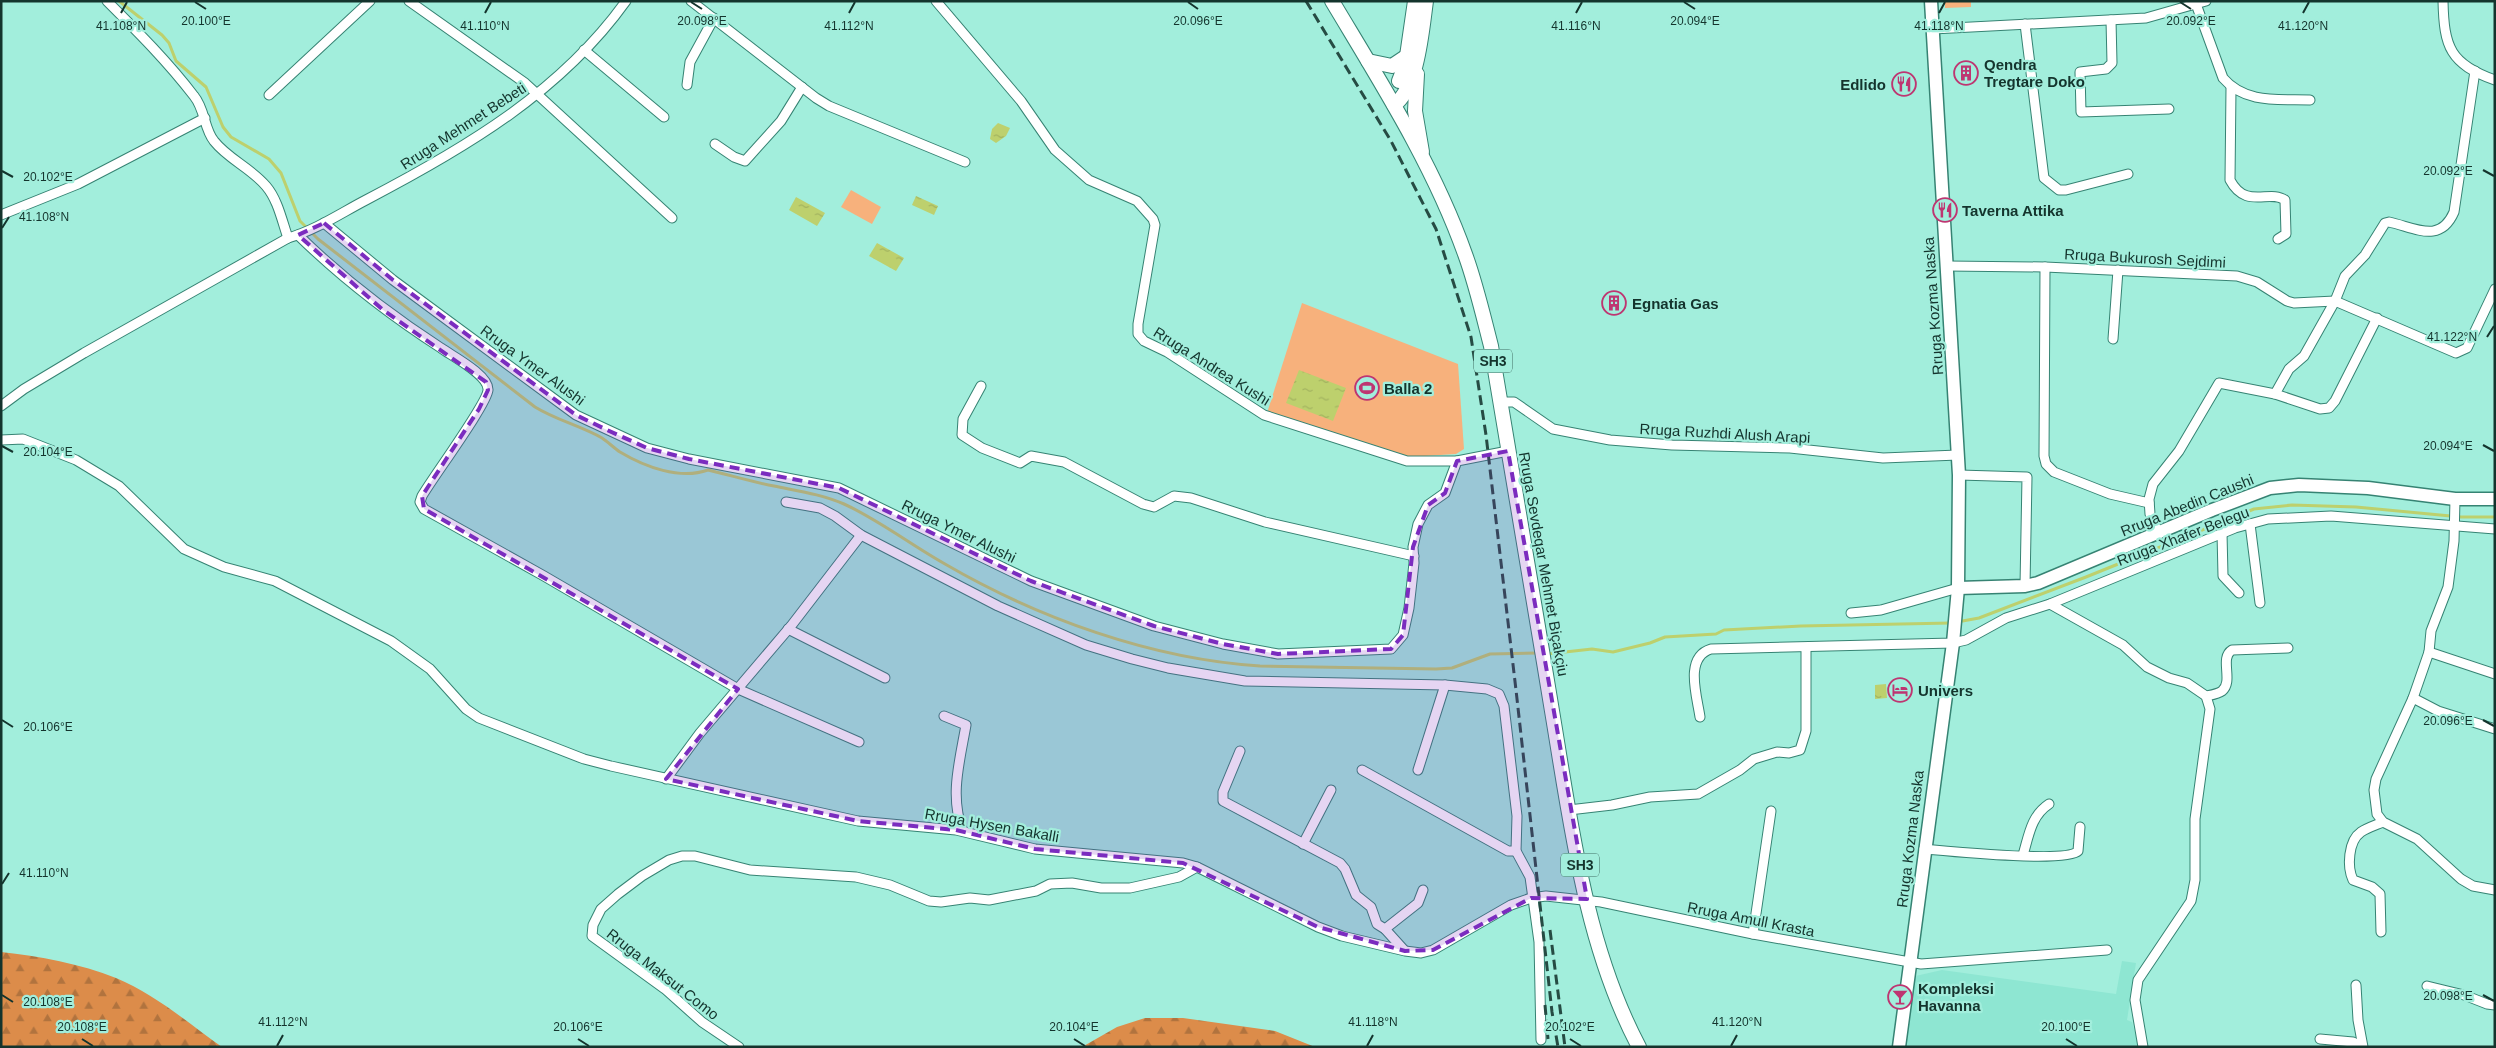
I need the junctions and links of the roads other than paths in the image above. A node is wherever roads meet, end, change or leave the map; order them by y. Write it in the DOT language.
graph roads {
  1 [pos="107,1"];
  2 [pos="370,1"];
  3 [pos="409,1"];
  4 [pos="626,1"];
  5 [pos="691,1"];
  6 [pos="936,1"];
  7 [pos="1332,1"];
  8 [pos="1415,1"];
  9 [pos="1426,1"];
  10 [pos="1931,1"];
  11 [pos="2206,1"];
  12 [pos="2444,1"];
  13 [pos="2196,4"];
  14 [pos="714,18"];
  15 [pos="2111,20"];
  16 [pos="2025,24"];
  17 [pos="1933,29"];
  18 [pos="584,50"];
  19 [pos="1413,57"];
  20 [pos="1368,61"];
  21 [pos="2474,71"];
  22 [pos="2495,80"];
  23 [pos="687,85"];
  24 [pos="802,87"];
  25 [pos="2231,88"];
  26 [pos="538,94"];
  27 [pos="270,95"];
  28 [pos="1391,100"];
  29 [pos="2310,100"];
  30 [pos="2169,109"];
  31 [pos="664,117"];
  32 [pos="205,118"];
  33 [pos="715,144"];
  34 [pos="1422,157"];
  35 [pos="965,162"];
  36 [pos="2128,174"];
  37 [pos="1,215"];
  38 [pos="672,218"];
  39 [pos="324,223"];
  40 [pos="302,234"];
  41 [pos="288,238"];
  42 [pos="2278,239"];
  43 [pos="1946,266"];
  44 [pos="2045,267"];
  45 [pos="2118,270"];
  46 [pos="2495,289"];
  47 [pos="2334,301"];
  48 [pos="2377,318"];
  49 [pos="2113,339"];
  50 [pos="982,386"];
  51 [pos="2275,394"];
  52 [pos="1500,402"];
  53 [pos="1,406"];
  54 [pos="1,440"];
  55 [pos="1508,451"];
  56 [pos="1958,455"];
  57 [pos="1457,461"];
  58 [pos="1959,475"];
  59 [pos="2495,499"];
  60 [pos="786,502"];
  61 [pos="2149,503"];
  62 [pos="2455,503"];
  63 [pos="2250,524"];
  64 [pos="2454,524"];
  65 [pos="2495,529"];
  66 [pos="2222,533"];
  67 [pos="2159,534"];
  68 [pos="862,535"];
  69 [pos="1414,556"];
  70 [pos="2025,586"];
  71 [pos="1958,588"];
  72 [pos="2239,593"];
  73 [pos="2260,603"];
  74 [pos="2050,604"];
  75 [pos="1851,614"];
  76 [pos="788,630"];
  77 [pos="1953,639"];
  78 [pos="1806,648"];
  79 [pos="2288,648"];
  80 [pos="2429,652"];
  81 [pos="2495,674"];
  82 [pos="885,678"];
  83 [pos="1445,685"];
  84 [pos="738,688"];
  85 [pos="2206,696"];
  86 [pos="2414,698"];
  87 [pos="944,716"];
  88 [pos="1700,717"];
  89 [pos="2495,729"];
  90 [pos="859,742"];
  91 [pos="1240,751"];
  92 [pos="1362,770"];
  93 [pos="1418,770"];
  94 [pos="666,779"];
  95 [pos="1331,790"];
  96 [pos="2050,804"];
  97 [pos="1569,810"];
  98 [pos="1771,811"];
  99 [pos="2382,822"];
  100 [pos="2080,827"];
  101 [pos="963,831"];
  102 [pos="1303,844"];
  103 [pos="1924,849"];
  104 [pos="1516,851"];
  105 [pos="2023,855"];
  106 [pos="1197,867"];
  107 [pos="1423,890"];
  108 [pos="2495,890"];
  109 [pos="1532,898"];
  110 [pos="1587,899"];
  111 [pos="1385,929"];
  112 [pos="2381,932"];
  113 [pos="1753,934"];
  114 [pos="2107,950"];
  115 [pos="1406,951"];
  116 [pos="1909,963"];
  117 [pos="2356,985"];
  118 [pos="2427,986"];
  119 [pos="2495,1005"];
  120 [pos="2320,1039"];
  121 [pos="1541,1040"];
  122 [pos="739,1047"];
  123 [pos="1639,1047"];
  124 [pos="1900,1047"];
  125 [pos="2143,1047"];
  126 [pos="2362,1047"];
  1 -- 32 [label="street"];
  2 -- 27 [label="street"];
  3 -- 26 [label="street"];
  4 -- 18 [label="street, Rruga Mehmet Bebeti"];
  5 -- 14 [label="street"];
  6 -- 57 [label="street, Rruga Andrea Kushi"];
  7 -- 20 [label="main road, SH3"];
  8 -- 19 [label="main road"];
  9 -- 19 [label="main road"];
  10 -- 17 [label="main road, Rruga Kozma Naska"];
  11 -- 13 [label="street"];
  12 -- 21 [label="street"];
  13 -- 15 [label="street"];
  13 -- 25 [label="street"];
  14 -- 23 [label="street"];
  14 -- 24 [label="street"];
  15 -- 16 [label="street"];
  15 -- 30 [label="street"];
  16 -- 17 [label="street"];
  16 -- 36 [label="street"];
  17 -- 43 [label="main road, Rruga Kozma Naska"];
  18 -- 26 [label="street, Rruga Mehmet Bebeti"];
  18 -- 31 [label="street"];
  19 -- 20 [label="main road"];
  19 -- 28 [label="main road"];
  19 -- 34 [label="main road"];
  20 -- 28 [label="main road, SH3"];
  21 -- 22 [label="street"];
  21 -- 47 [label="street"];
  24 -- 33 [label="street"];
  24 -- 35 [label="street"];
  25 -- 29 [label="street"];
  25 -- 42 [label="street"];
  26 -- 38 [label="street"];
  26 -- 39 [label="street, Rruga Mehmet Bebeti"];
  28 -- 34 [label="main road, Rruga Sevdeqar Mehmet Biçakçiu / SH3"];
  32 -- 37 [label="street"];
  32 -- 41 [label="street"];
  34 -- 52 [label="main road, Rruga Sevdeqar Mehmet Biçakçiu / SH3"];
  39 -- 40 [label="street, Rruga Mehmet Bebeti"];
  39 -- 69 [label="street, Rruga Ymer Alushi"];
  40 -- 41 [label="street, Rruga Mehmet Bebeti"];
  40 -- 84 [label="street"];
  41 -- 53 [label="street, Rruga Mehmet Bebeti"];
  43 -- 44 [label="street, Rruga Bukurosh Sejdimi"];
  43 -- 56 [label="main road, Rruga Kozma Naska"];
  44 -- 45 [label="street, Rruga Bukurosh Sejdimi"];
  44 -- 61 [label="street"];
  45 -- 47 [label="street, Rruga Bukurosh Sejdimi"];
  45 -- 49 [label="street"];
  46 -- 48 [label="street"];
  47 -- 48 [label="street"];
  47 -- 51 [label="street"];
  48 -- 51 [label="street"];
  50 -- 69 [label="street"];
  51 -- 61 [label="street"];
  52 -- 55 [label="main road, Rruga Sevdeqar Mehmet Biçakçiu / SH3"];
  52 -- 56 [label="street, Rruga Ruzhdi Alush Arapi"];
  54 -- 94 [label="street, Rruga Hysen Bakalli"];
  55 -- 57 [label="street"];
  55 -- 97 [label="main road, Rruga Sevdeqar Mehmet Biçakçiu / SH3"];
  56 -- 58 [label="main road, Rruga Kozma Naska"];
  57 -- 69 [label="street, Rruga Ymer Alushi"];
  58 -- 70 [label="street"];
  58 -- 71 [label="main road, Rruga Kozma Naska"];
  59 -- 62 [label="main road, Rruga Abedin Caushi"];
  60 -- 68 [label="street"];
  61 -- 67 [label="street"];
  62 -- 64 [label="street"];
  62 -- 67 [label="main road, Rruga Abedin Caushi"];
  63 -- 64 [label="street, Rruga Xhafer Belegu"];
  63 -- 66 [label="street, Rruga Xhafer Belegu"];
  63 -- 73 [label="street"];
  64 -- 65 [label="street, Rruga Xhafer Belegu"];
  64 -- 80 [label="street"];
  66 -- 72 [label="street"];
  66 -- 74 [label="street, Rruga Xhafer Belegu"];
  67 -- 70 [label="main road, Rruga Abedin Caushi"];
  68 -- 76 [label="street"];
  68 -- 83 [label="street"];
  70 -- 71 [label="main road, Rruga Abedin Caushi"];
  71 -- 75 [label="street"];
  71 -- 77 [label="main road, Rruga Kozma Naska"];
  74 -- 77 [label="street, Rruga Xhafer Belegu"];
  74 -- 85 [label="street"];
  76 -- 82 [label="street"];
  76 -- 84 [label="street"];
  77 -- 78 [label="street, Rruga Xhafer Belegu"];
  77 -- 103 [label="main road, Rruga Kozma Naska"];
  78 -- 88 [label="street, Rruga Xhafer Belegu"];
  78 -- 97 [label="street"];
  79 -- 85 [label="street"];
  80 -- 81 [label="street"];
  80 -- 86 [label="street"];
  83 -- 93 [label="street"];
  83 -- 104 [label="street"];
  84 -- 90 [label="street"];
  84 -- 94 [label="street"];
  85 -- 125 [label="street"];
  86 -- 89 [label="street"];
  86 -- 99 [label="street"];
  87 -- 101 [label="street"];
  91 -- 102 [label="street"];
  92 -- 104 [label="street"];
  94 -- 101 [label="street, Rruga Hysen Bakalli"];
  95 -- 102 [label="street"];
  96 -- 105 [label="street"];
  97 -- 110 [label="main road, Rruga Sevdeqar Mehmet Biçakçiu / SH3"];
  98 -- 113 [label="street"];
  99 -- 108 [label="street"];
  99 -- 112 [label="street"];
  100 -- 105 [label="street"];
  101 -- 106 [label="street, Rruga Hysen Bakalli"];
  102 -- 111 [label="street"];
  103 -- 105 [label="street"];
  103 -- 116 [label="main road, Rruga Kozma Naska"];
  104 -- 109 [label="street"];
  106 -- 115 [label="street, Rruga Hysen Bakalli"];
  106 -- 122 [label="street, Rruga Maksut Como"];
  107 -- 111 [label="street"];
  109 -- 110 [label="street, Rruga Hysen Bakalli"];
  109 -- 115 [label="street, Rruga Hysen Bakalli"];
  109 -- 121 [label="street"];
  110 -- 113 [label="street, Rruga Amull Krasta"];
  110 -- 123 [label="main road, Rruga Sevdeqar Mehmet Biçakçiu / SH3"];
  111 -- 115 [label="street"];
  113 -- 116 [label="street, Rruga Amull Krasta"];
  114 -- 116 [label="street, Rruga Amull Krasta"];
  116 -- 124 [label="main road, Rruga Kozma Naska"];
  117 -- 126 [label="street"];
  118 -- 119 [label="street"];
  120 -- 126 [label="street"];
}
